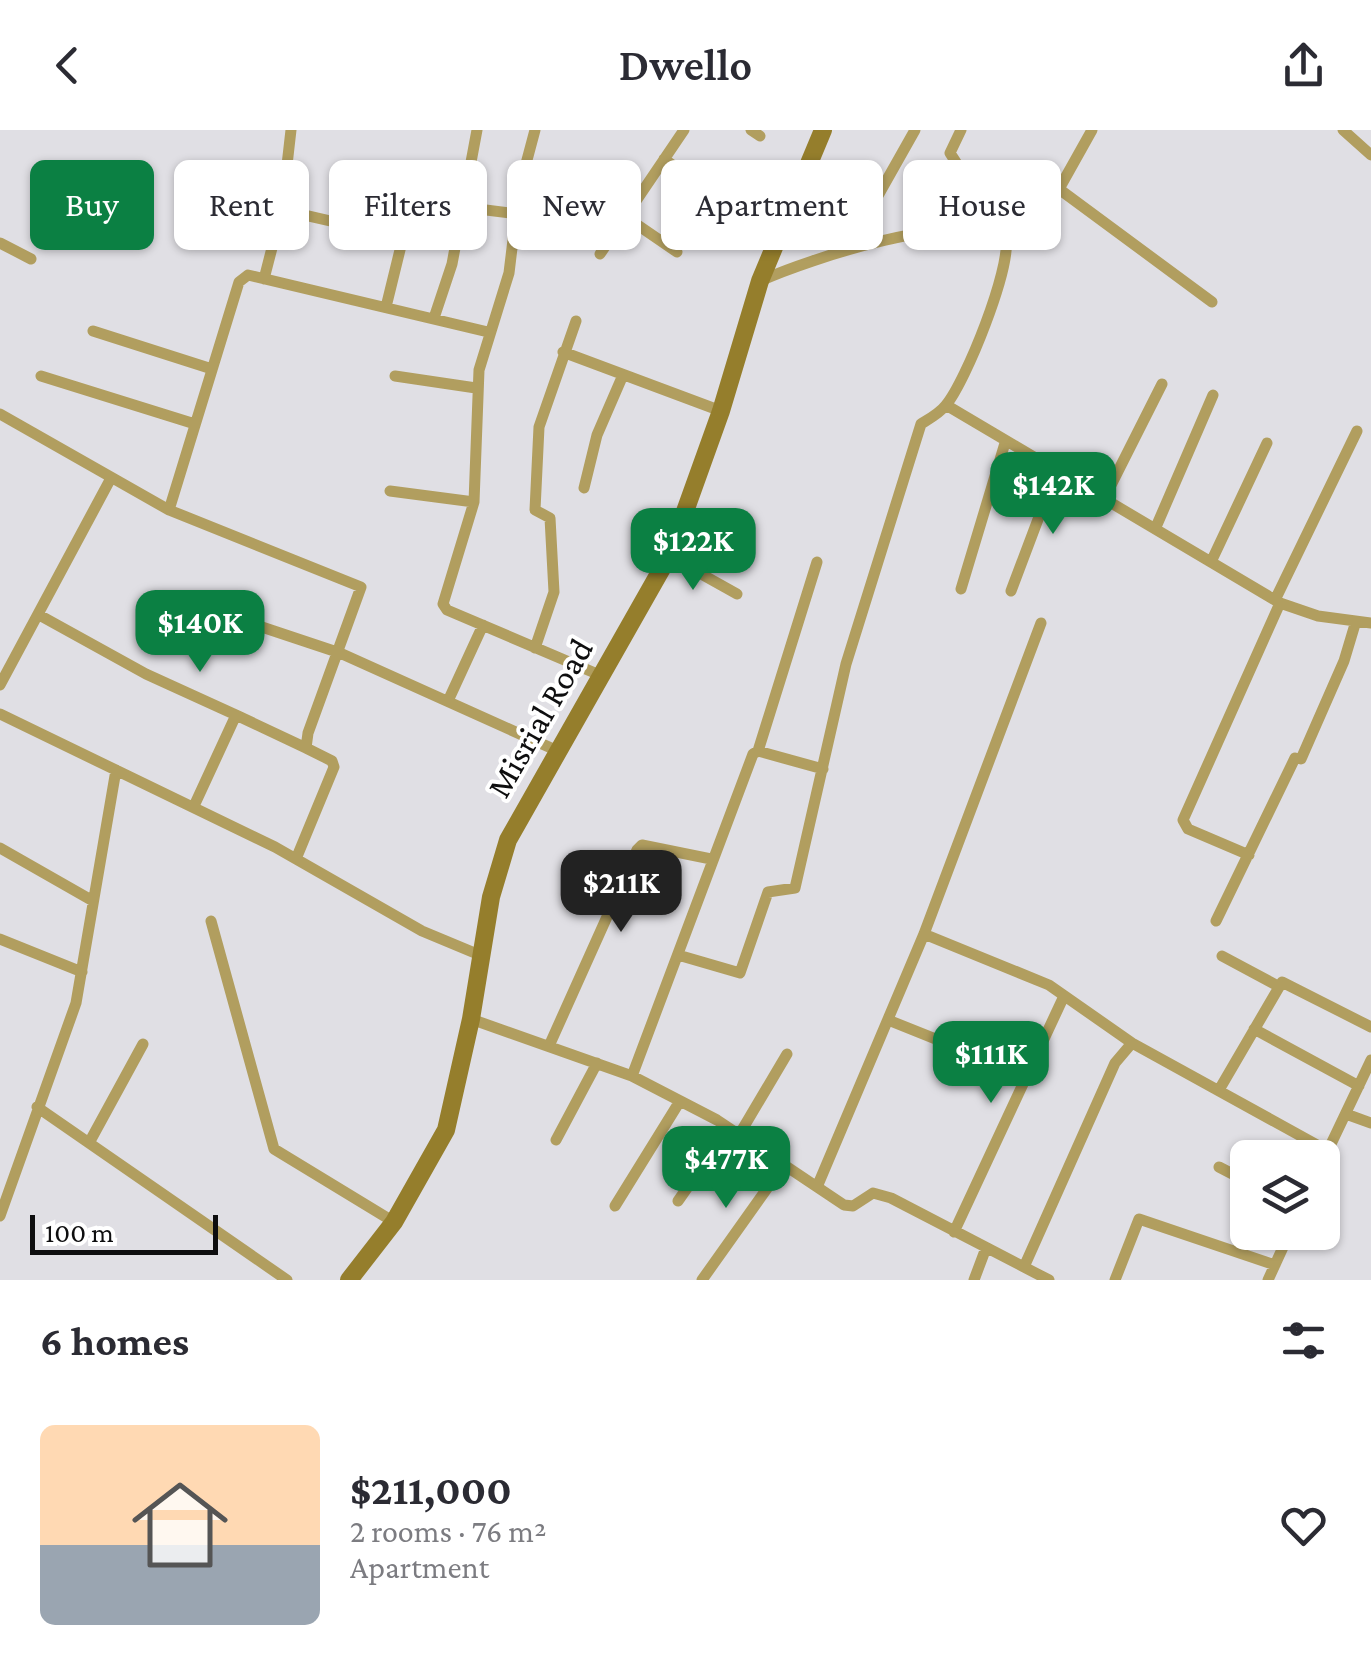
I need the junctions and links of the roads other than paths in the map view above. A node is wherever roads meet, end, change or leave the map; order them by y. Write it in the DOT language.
graph roads {
  1 [pos="291,130"];
  2 [pos="477,130"];
  3 [pos="535,130"];
  4 [pos="684,130"];
  5 [pos="823,130"];
  6 [pos="915,130"];
  7 [pos="961,130"];
  8 [pos="1092,130"];
  9 [pos="1343,130"];
  10 [pos="1371,155"];
  11 [pos="664,158"];
  12 [pos="288,160"];
  13 [pos="471,160"];
  14 [pos="525,160"];
  15 [pos="667,160"];
  16 [pos="955,160"];
  17 [pos="1061,185"];
  18 [pos="883,186"];
  19 [pos="641,190"];
  20 [pos="1061,190"];
  21 [pos="641,227"];
  22 [pos="0,243"];
  23 [pos="272,250"];
  24 [pos="400,250"];
  25 [pos="454,250"];
  26 [pos="512,250"];
  27 [pos="602,250"];
  28 [pos="839,250"];
  29 [pos="1005,250"];
  30 [pos="677,252"];
  31 [pos="600,254"];
  32 [pos="31,259"];
  33 [pos="264,279"];
  34 [pos="760,280"];
  35 [pos="1212,302"];
  36 [pos="386,307"];
  37 [pos="434,318"];
  38 [pos="576,320"];
  39 [pos="93,331"];
  40 [pos="488,332"];
  41 [pos="564,352"];
  42 [pos="212,369"];
  43 [pos="623,374"];
  44 [pos="41,376"];
  45 [pos="396,376"];
  46 [pos="1162,384"];
  47 [pos="476,388"];
  48 [pos="1213,395"];
  49 [pos="946,405"];
  50 [pos="721,412"];
  51 [pos="0,414"];
  52 [pos="195,424"];
  53 [pos="1358,431"];
  54 [pos="1004,443"];
  55 [pos="1268,443"];
  56 [pos="1056,469"];
  57 [pos="111,478"];
  58 [pos="584,488"];
  59 [pos="390,491"];
  60 [pos="1105,497"];
  61 [pos="474,502"];
  62 [pos="168,510"];
  63 [pos="1156,526"];
  64 [pos="669,556"];
  65 [pos="817,562"];
  66 [pos="1211,562"];
  67 [pos="961,589"];
  68 [pos="1011,591"];
  69 [pos="737,594"];
  70 [pos="1277,601"];
  71 [pos="208,610"];
  72 [pos="41,616"];
  73 [pos="1366,619"];
  74 [pos="1041,623"];
  75 [pos="483,625"];
  76 [pos="535,648"];
  77 [pos="340,653"];
  78 [pos="602,676"];
  79 [pos="0,685"];
  80 [pos="448,701"];
  81 [pos="0,714"];
  82 [pos="236,715"];
  83 [pos="306,748"];
  84 [pos="758,751"];
  85 [pos="560,752"];
  86 [pos="823,769"];
  87 [pos="116,770"];
  88 [pos="194,806"];
  89 [pos="0,848"];
  90 [pos="1250,855"];
  91 [pos="296,858"];
  92 [pos="711,859"];
  93 [pos="93,901"];
  94 [pos="211,921"];
  95 [pos="1216,921"];
  96 [pos="924,934"];
  97 [pos="0,939"];
  98 [pos="678,955"];
  99 [pos="482,956"];
  100 [pos="1222,956"];
  101 [pos="82,972"];
  102 [pos="1278,986"];
  103 [pos="1064,996"];
  104 [pos="471,1019"];
  105 [pos="888,1020"];
  106 [pos="1371,1027"];
  107 [pos="1254,1029"];
  108 [pos="1132,1042"];
  109 [pos="144,1044"];
  110 [pos="549,1046"];
  111 [pos="787,1054"];
  112 [pos="1371,1060"];
  113 [pos="597,1063"];
  114 [pos="632,1076"];
  115 [pos="1028,1076"];
  116 [pos="1359,1086"];
  117 [pos="1220,1090"];
  118 [pos="680,1100"];
  119 [pos="37,1107"];
  120 [pos="1346,1114"];
  121 [pos="1371,1124"];
  122 [pos="734,1131"];
  123 [pos="556,1140"];
  124 [pos="1298,1140"];
  125 [pos="1333,1140"];
  126 [pos="89,1143"];
  127 [pos="784,1166"];
  128 [pos="1219,1167"];
  129 [pos="1230,1173"];
  130 [pos="817,1187"];
  131 [pos="678,1201"];
  132 [pos="615,1206"];
  133 [pos="0,1216"];
  134 [pos="394,1222"];
  135 [pos="954,1232"];
  136 [pos="986,1248"];
  137 [pos="1282,1250"];
  138 [pos="1275,1265"];
  139 [pos="1030,1273"];
  140 [pos="287,1280"];
  141 [pos="349,1280"];
  142 [pos="702,1280"];
  143 [pos="974,1280"];
  144 [pos="1049,1280"];
  145 [pos="1115,1280"];
  146 [pos="1268,1280"];
  1 -- 12 [label="street"];
  2 -- 13 [label="street"];
  3 -- 14 [label="street"];
  4 -- 11 [label="street"];
  5 -- 34 [label="main road, Misrial Road"];
  6 -- 18 [label="street"];
  7 -- 16 [label="street"];
  8 -- 17 [label="street"];
  9 -- 10 [label="street"];
  11 -- 15 [label="street"];
  11 -- 19 [label="street"];
  20 -- 35 [label="street"];
  21 -- 30 [label="street"];
  22 -- 32 [label="street"];
  23 -- 33 [label="street"];
  24 -- 36 [label="street"];
  25 -- 37 [label="street"];
  26 -- 40 [label="street"];
  27 -- 31 [label="street"];
  28 -- 34 [label="street"];
  29 -- 49 [label="street"];
  33 -- 36 [label="street"];
  33 -- 42 [label="street"];
  34 -- 50 [label="main road, Misrial Road"];
  36 -- 37 [label="street"];
  37 -- 40 [label="street"];
  38 -- 41 [label="street"];
  39 -- 42 [label="street"];
  40 -- 47 [label="street"];
  41 -- 43 [label="street"];
  41 -- 76 [label="street"];
  42 -- 52 [label="street"];
  43 -- 50 [label="street"];
  43 -- 58 [label="street"];
  44 -- 52 [label="street"];
  45 -- 47 [label="street"];
  46 -- 60 [label="street"];
  47 -- 61 [label="street"];
  48 -- 63 [label="street"];
  49 -- 54 [label="street"];
  49 -- 86 [label="street"];
  50 -- 64 [label="main road, Misrial Road"];
  51 -- 57 [label="street"];
  52 -- 62 [label="street"];
  53 -- 70 [label="street"];
  54 -- 56 [label="street"];
  54 -- 67 [label="street"];
  55 -- 66 [label="street"];
  56 -- 60 [label="street"];
  56 -- 68 [label="street"];
  57 -- 62 [label="street"];
  57 -- 72 [label="street"];
  59 -- 61 [label="street"];
  60 -- 63 [label="street"];
  61 -- 75 [label="street"];
  62 -- 77 [label="street"];
  63 -- 66 [label="street"];
  64 -- 69 [label="street"];
  64 -- 78 [label="main road, Misrial Road"];
  65 -- 84 [label="street"];
  66 -- 70 [label="street"];
  70 -- 73 [label="street"];
  70 -- 90 [label="street"];
  71 -- 77 [label="street"];
  72 -- 79 [label="street"];
  72 -- 82 [label="street"];
  73 -- 90 [label="street"];
  74 -- 96 [label="street"];
  75 -- 76 [label="street"];
  75 -- 80 [label="street"];
  76 -- 78 [label="street"];
  77 -- 80 [label="street"];
  77 -- 83 [label="street"];
  78 -- 85 [label="main road, Misrial Road"];
  80 -- 85 [label="street"];
  81 -- 87 [label="street"];
  82 -- 83 [label="street"];
  82 -- 88 [label="street"];
  83 -- 91 [label="street"];
  84 -- 86 [label="street"];
  84 -- 92 [label="street"];
  85 -- 99 [label="main road, Misrial Road"];
  86 -- 98 [label="street"];
  87 -- 88 [label="street"];
  87 -- 93 [label="street"];
  88 -- 91 [label="street"];
  89 -- 93 [label="street"];
  90 -- 95 [label="street"];
  91 -- 99 [label="street"];
  92 -- 98 [label="street"];
  92 -- 110 [label="street"];
  93 -- 101 [label="street"];
  94 -- 134 [label="street"];
  96 -- 103 [label="street"];
  96 -- 105 [label="street"];
  97 -- 101 [label="street"];
  98 -- 114 [label="street"];
  99 -- 104 [label="main road, Misrial Road"];
  100 -- 102 [label="street"];
  101 -- 119 [label="street"];
  102 -- 106 [label="street"];
  102 -- 107 [label="street"];
  103 -- 108 [label="street"];
  103 -- 115 [label="street"];
  104 -- 110 [label="street"];
  104 -- 134 [label="main road, Misrial Road"];
  105 -- 115 [label="street"];
  105 -- 130 [label="street"];
  107 -- 116 [label="street"];
  107 -- 117 [label="street"];
  108 -- 117 [label="street"];
  108 -- 139 [label="street"];
  109 -- 126 [label="street"];
  110 -- 113 [label="street"];
  111 -- 122 [label="street"];
  112 -- 116 [label="street"];
  113 -- 114 [label="street"];
  113 -- 123 [label="street"];
  114 -- 118 [label="street"];
  115 -- 135 [label="street"];
  116 -- 120 [label="street"];
  117 -- 124 [label="street"];
  118 -- 122 [label="street"];
  118 -- 132 [label="street"];
  119 -- 126 [label="street"];
  119 -- 133 [label="street"];
  120 -- 121 [label="street"];
  120 -- 125 [label="street"];
  122 -- 127 [label="street"];
  122 -- 131 [label="street"];
  126 -- 140 [label="street"];
  127 -- 130 [label="street"];
  127 -- 142 [label="street"];
  128 -- 129 [label="street"];
  130 -- 135 [label="street"];
  134 -- 141 [label="main road, Misrial Road"];
  135 -- 136 [label="street"];
  136 -- 139 [label="street"];
  136 -- 143 [label="street"];
  137 -- 138 [label="street"];
  138 -- 145 [label="street"];
  138 -- 146 [label="street"];
  139 -- 144 [label="street"];
}
